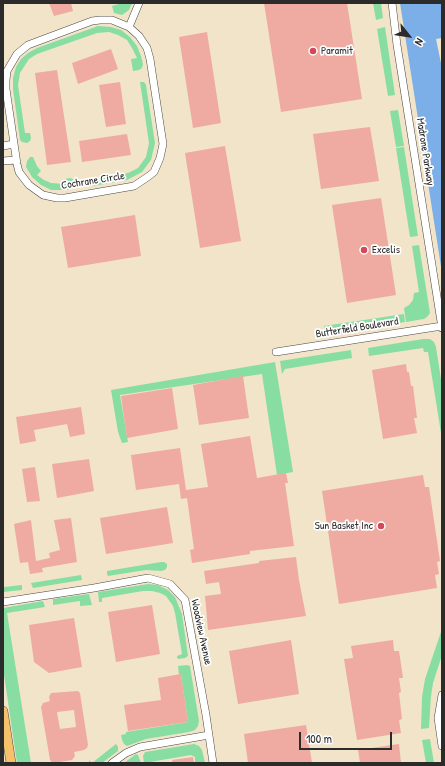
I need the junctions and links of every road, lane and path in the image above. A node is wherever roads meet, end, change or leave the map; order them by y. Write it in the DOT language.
graph roads {
  1 [pos="139,3"];
  2 [pos="392,3"];
  3 [pos="129,27"];
  4 [pos="14,144"];
  5 [pos="3,146"];
  6 [pos="16,160"];
  7 [pos="3,161"];
  8 [pos="442,327"];
  9 [pos="276,352"];
  10 [pos="3,602"];
  11 [pos="442,695"];
  12 [pos="3,711"];
  13 [pos="209,735"];
  14 [pos="442,746"];
  15 [pos="11,763"];
  16 [pos="112,763"];
  17 [pos="213,763"];
  1 -- 3 [label="street"];
  2 -- 8 [label="street, Madrone Parkway"];
  3 -- 4 [label="street, Cochrane Circle"];
  3 -- 6 [label="street, Cochrane Circle"];
  4 -- 5 [label="street"];
  4 -- 6 [label="street, Cochrane Circle"];
  6 -- 7 [label="street"];
  8 -- 9 [label="street, Butterfield Boulevard"];
  10 -- 13 [label="street, Woodview Avenue"];
  11 -- 14 [label="street"];
  12 -- 15 [label="main road"];
  13 -- 16 [label="street"];
  13 -- 17 [label="street, Woodview Avenue"];
}
